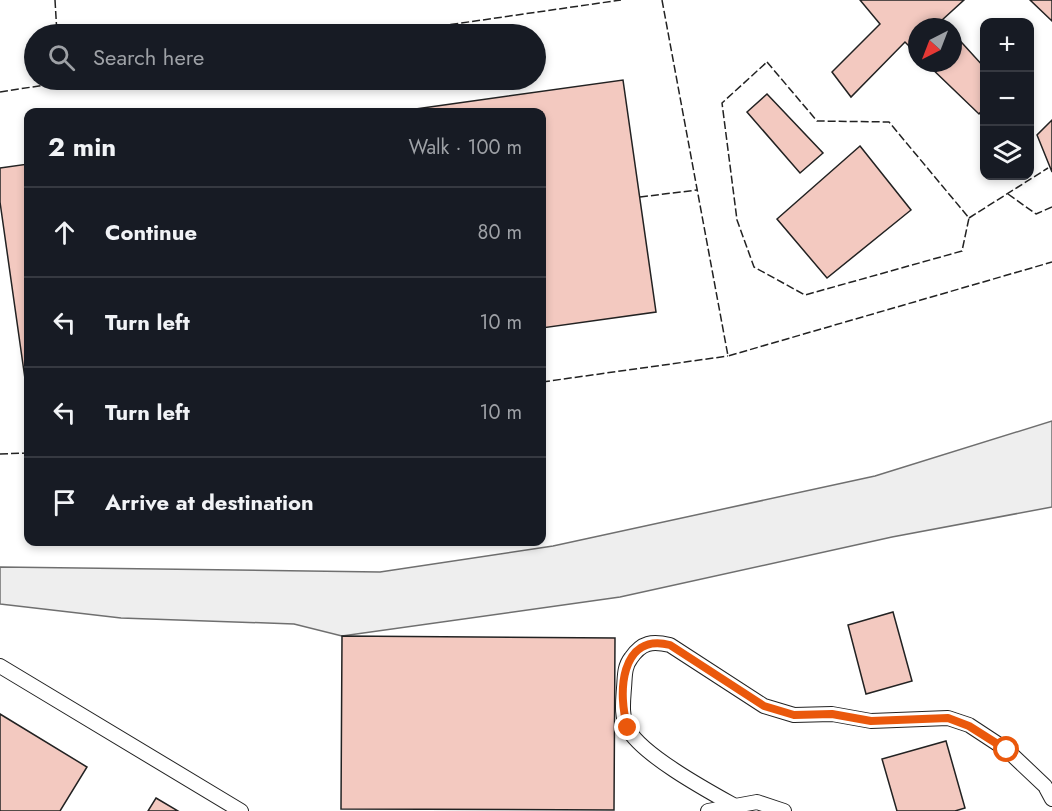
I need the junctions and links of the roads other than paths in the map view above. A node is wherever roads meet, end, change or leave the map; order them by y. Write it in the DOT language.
graph roads {
  1 [pos="0,666"];
  2 [pos="1052,799"];
  3 [pos="735,806"];
  4 [pos="241,811"];
  5 [pos="708,811"];
  6 [pos="784,811"];
  1 -- 4 [label="lane"];
  2 -- 3 [label="lane"];
  3 -- 5 [label="lane"];
  3 -- 6 [label="lane"];
}
